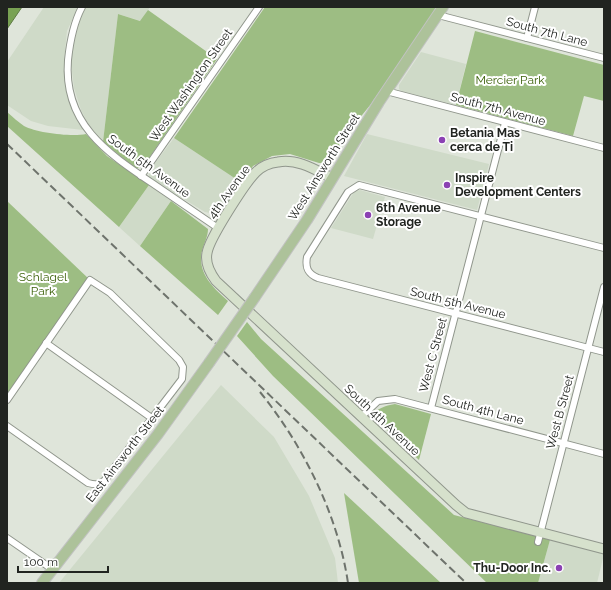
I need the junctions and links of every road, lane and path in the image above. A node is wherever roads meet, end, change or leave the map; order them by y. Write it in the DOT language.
graph roads {
  1 [pos="82,7"];
  2 [pos="259,7"];
  3 [pos="535,7"];
  4 [pos="441,11"];
  5 [pos="527,38"];
  6 [pos="604,58"];
  7 [pos="386,91"];
  8 [pos="505,123"];
  9 [pos="604,148"];
  10 [pos="141,176"];
  11 [pos="332,178"];
  12 [pos="481,216"];
  13 [pos="216,231"];
  14 [pos="604,248"];
  15 [pos="604,288"];
  16 [pos="455,313"];
  17 [pos="225,340"];
  18 [pos="46,343"];
  19 [pos="588,348"];
  20 [pos="604,352"];
  21 [pos="7,400"];
  22 [pos="431,408"];
  23 [pos="361,417"];
  24 [pos="153,419"];
  25 [pos="7,426"];
  26 [pos="563,443"];
  27 [pos="604,454"];
  28 [pos="7,538"];
  29 [pos="539,538"];
  30 [pos="604,549"];
  31 [pos="52,569"];
  32 [pos="42,583"];
  1 -- 10 [label="street, South 5th Avenue"];
  2 -- 10 [label="street, West Washington Street"];
  3 -- 5 [label="street"];
  4 -- 5 [label="street, South 7th Lane"];
  4 -- 7 [label="main road, West Ainsworth Street"];
  5 -- 6 [label="street, South 7th Lane"];
  7 -- 8 [label="street, South 7th Avenue"];
  7 -- 11 [label="main road, West Ainsworth Street"];
  8 -- 9 [label="street, South 7th Avenue"];
  8 -- 12 [label="street, West C Street"];
  10 -- 13 [label="street, South 5th Avenue"];
  11 -- 13 [label="street, 4th Avenue"];
  11 -- 17 [label="main road, West Ainsworth Street, bridge"];
  12 -- 14 [label="street"];
  12 -- 16 [label="street, West C Street"];
  12 -- 16 [label="street, South 5th Avenue"];
  13 -- 23 [label="street, South 4th Avenue"];
  15 -- 19 [label="street, West B Street"];
  16 -- 19 [label="street, South 5th Avenue"];
  16 -- 22 [label="street, West C Street"];
  17 -- 31 [label="main road, East Ainsworth Street, bridge"];
  18 -- 21 [label="street"];
  18 -- 24 [label="street"];
  18 -- 24 [label="street"];
  19 -- 20 [label="street, South 5th Avenue"];
  19 -- 26 [label="street, West B Street"];
  22 -- 23 [label="street, South 4th Lane"];
  22 -- 26 [label="street, South 4th Lane"];
  23 -- 29 [label="street, South 4th Avenue"];
  24 -- 25 [label="street"];
  26 -- 27 [label="street, South 4th Lane"];
  26 -- 29 [label="street, West B Street"];
  28 -- 31 [label="street"];
  29 -- 30 [label="street, South 4th Avenue"];
  31 -- 32 [label="main road, East Ainsworth Street"];
}
